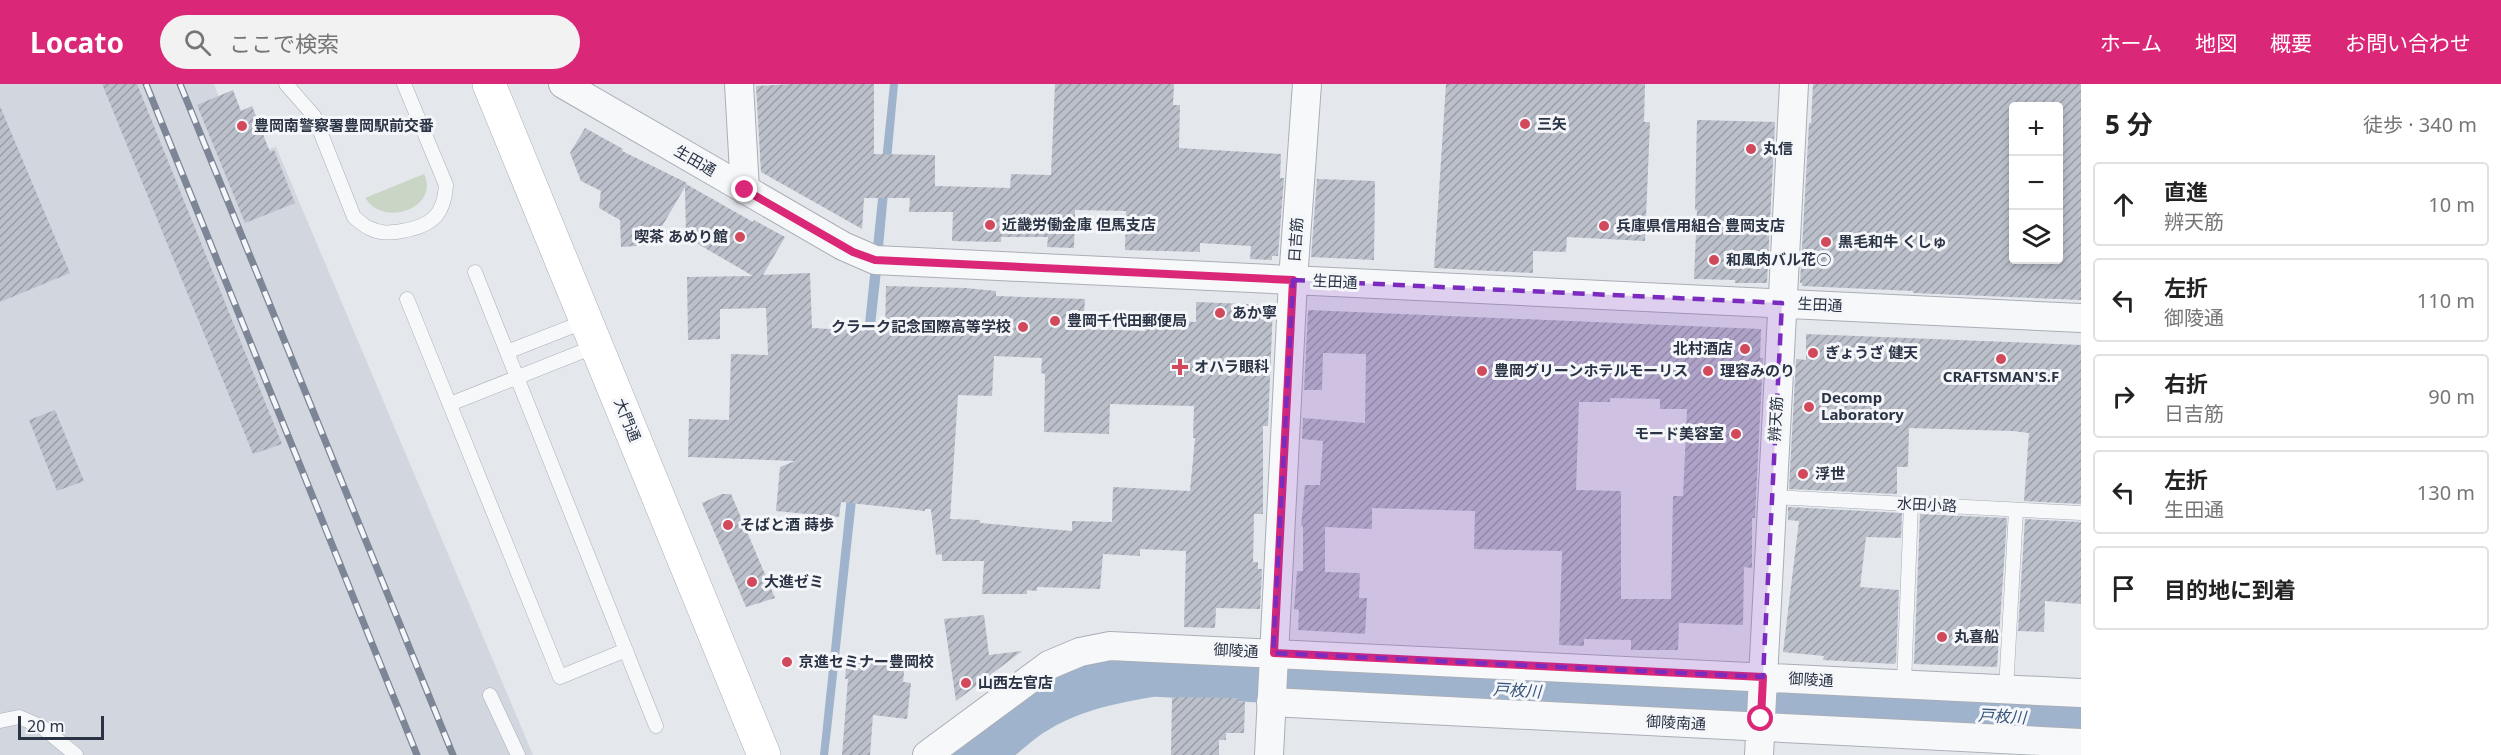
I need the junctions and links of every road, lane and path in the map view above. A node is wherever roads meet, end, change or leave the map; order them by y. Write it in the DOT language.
graph roads {
  1 [pos="286,84"];
  2 [pos="404,84"];
  3 [pos="489,84"];
  4 [pos="739,84"];
  5 [pos="1307,84"];
  6 [pos="1794,84"];
  7 [pos="576,88"];
  8 [pos="745,190"];
  9 [pos="475,272"];
  10 [pos="1293,280"];
  11 [pos="407,299"];
  12 [pos="1782,303"];
  13 [pos="2081,318"];
  14 [pos="591,333"];
  15 [pos="507,352"];
  16 [pos="517,378"];
  17 [pos="450,404"];
  18 [pos="1773,497"];
  19 [pos="1911,504"];
  20 [pos="2016,510"];
  21 [pos="2081,513"];
  22 [pos="626,650"];
  23 [pos="1273,657"];
  24 [pos="1763,681"];
  25 [pos="1904,684"];
  26 [pos="2006,689"];
  27 [pos="2081,693"];
  28 [pos="490,695"];
  29 [pos="1271,698"];
  30 [pos="0,721"];
  31 [pos="1760,723"];
  32 [pos="656,726"];
  33 [pos="2081,743"];
  34 [pos="76,755"];
  35 [pos="518,755"];
  36 [pos="764,755"];
  37 [pos="927,755"];
  38 [pos="1269,755"];
  39 [pos="1759,755"];
  1 -- 2 [label="lane"];
  3 -- 14 [label="street, 大門通"];
  4 -- 8 [label="street"];
  5 -- 10 [label="street, 日吉筋"];
  6 -- 12 [label="street, 辨天筋"];
  7 -- 8 [label="street, 生田通"];
  8 -- 10 [label="street, 生田通"];
  9 -- 15 [label="lane"];
  10 -- 12 [label="street, 生田通"];
  10 -- 23 [label="street, 日吉筋"];
  11 -- 17 [label="lane"];
  12 -- 13 [label="street, 生田通"];
  12 -- 18 [label="street, 辨天筋"];
  14 -- 15 [label="lane"];
  14 -- 16 [label="lane"];
  14 -- 36 [label="street, 大門通"];
  15 -- 16 [label="lane"];
  16 -- 17 [label="lane"];
  16 -- 22 [label="lane"];
  17 -- 22 [label="lane"];
  18 -- 19 [label="lane, 水田小路"];
  18 -- 24 [label="street, 辨天筋"];
  19 -- 20 [label="lane, 水田小路"];
  19 -- 25 [label="lane"];
  20 -- 21 [label="lane, 水田小路"];
  20 -- 26 [label="lane"];
  22 -- 32 [label="lane"];
  23 -- 24 [label="street, 御陵通"];
  23 -- 29 [label="street, 日吉筋"];
  23 -- 37 [label="street, 御陵通"];
  24 -- 25 [label="street, 御陵通"];
  24 -- 31 [label="street, 辨天筋"];
  25 -- 26 [label="street, 御陵通"];
  26 -- 27 [label="street, 御陵通"];
  28 -- 35 [label="lane"];
  29 -- 31 [label="street, 御陵南通"];
  29 -- 38 [label="street, 日吉筋"];
  30 -- 34 [label="lane"];
  31 -- 33 [label="street, 御陵南通"];
  31 -- 39 [label="street, 辨天筋"];
}
